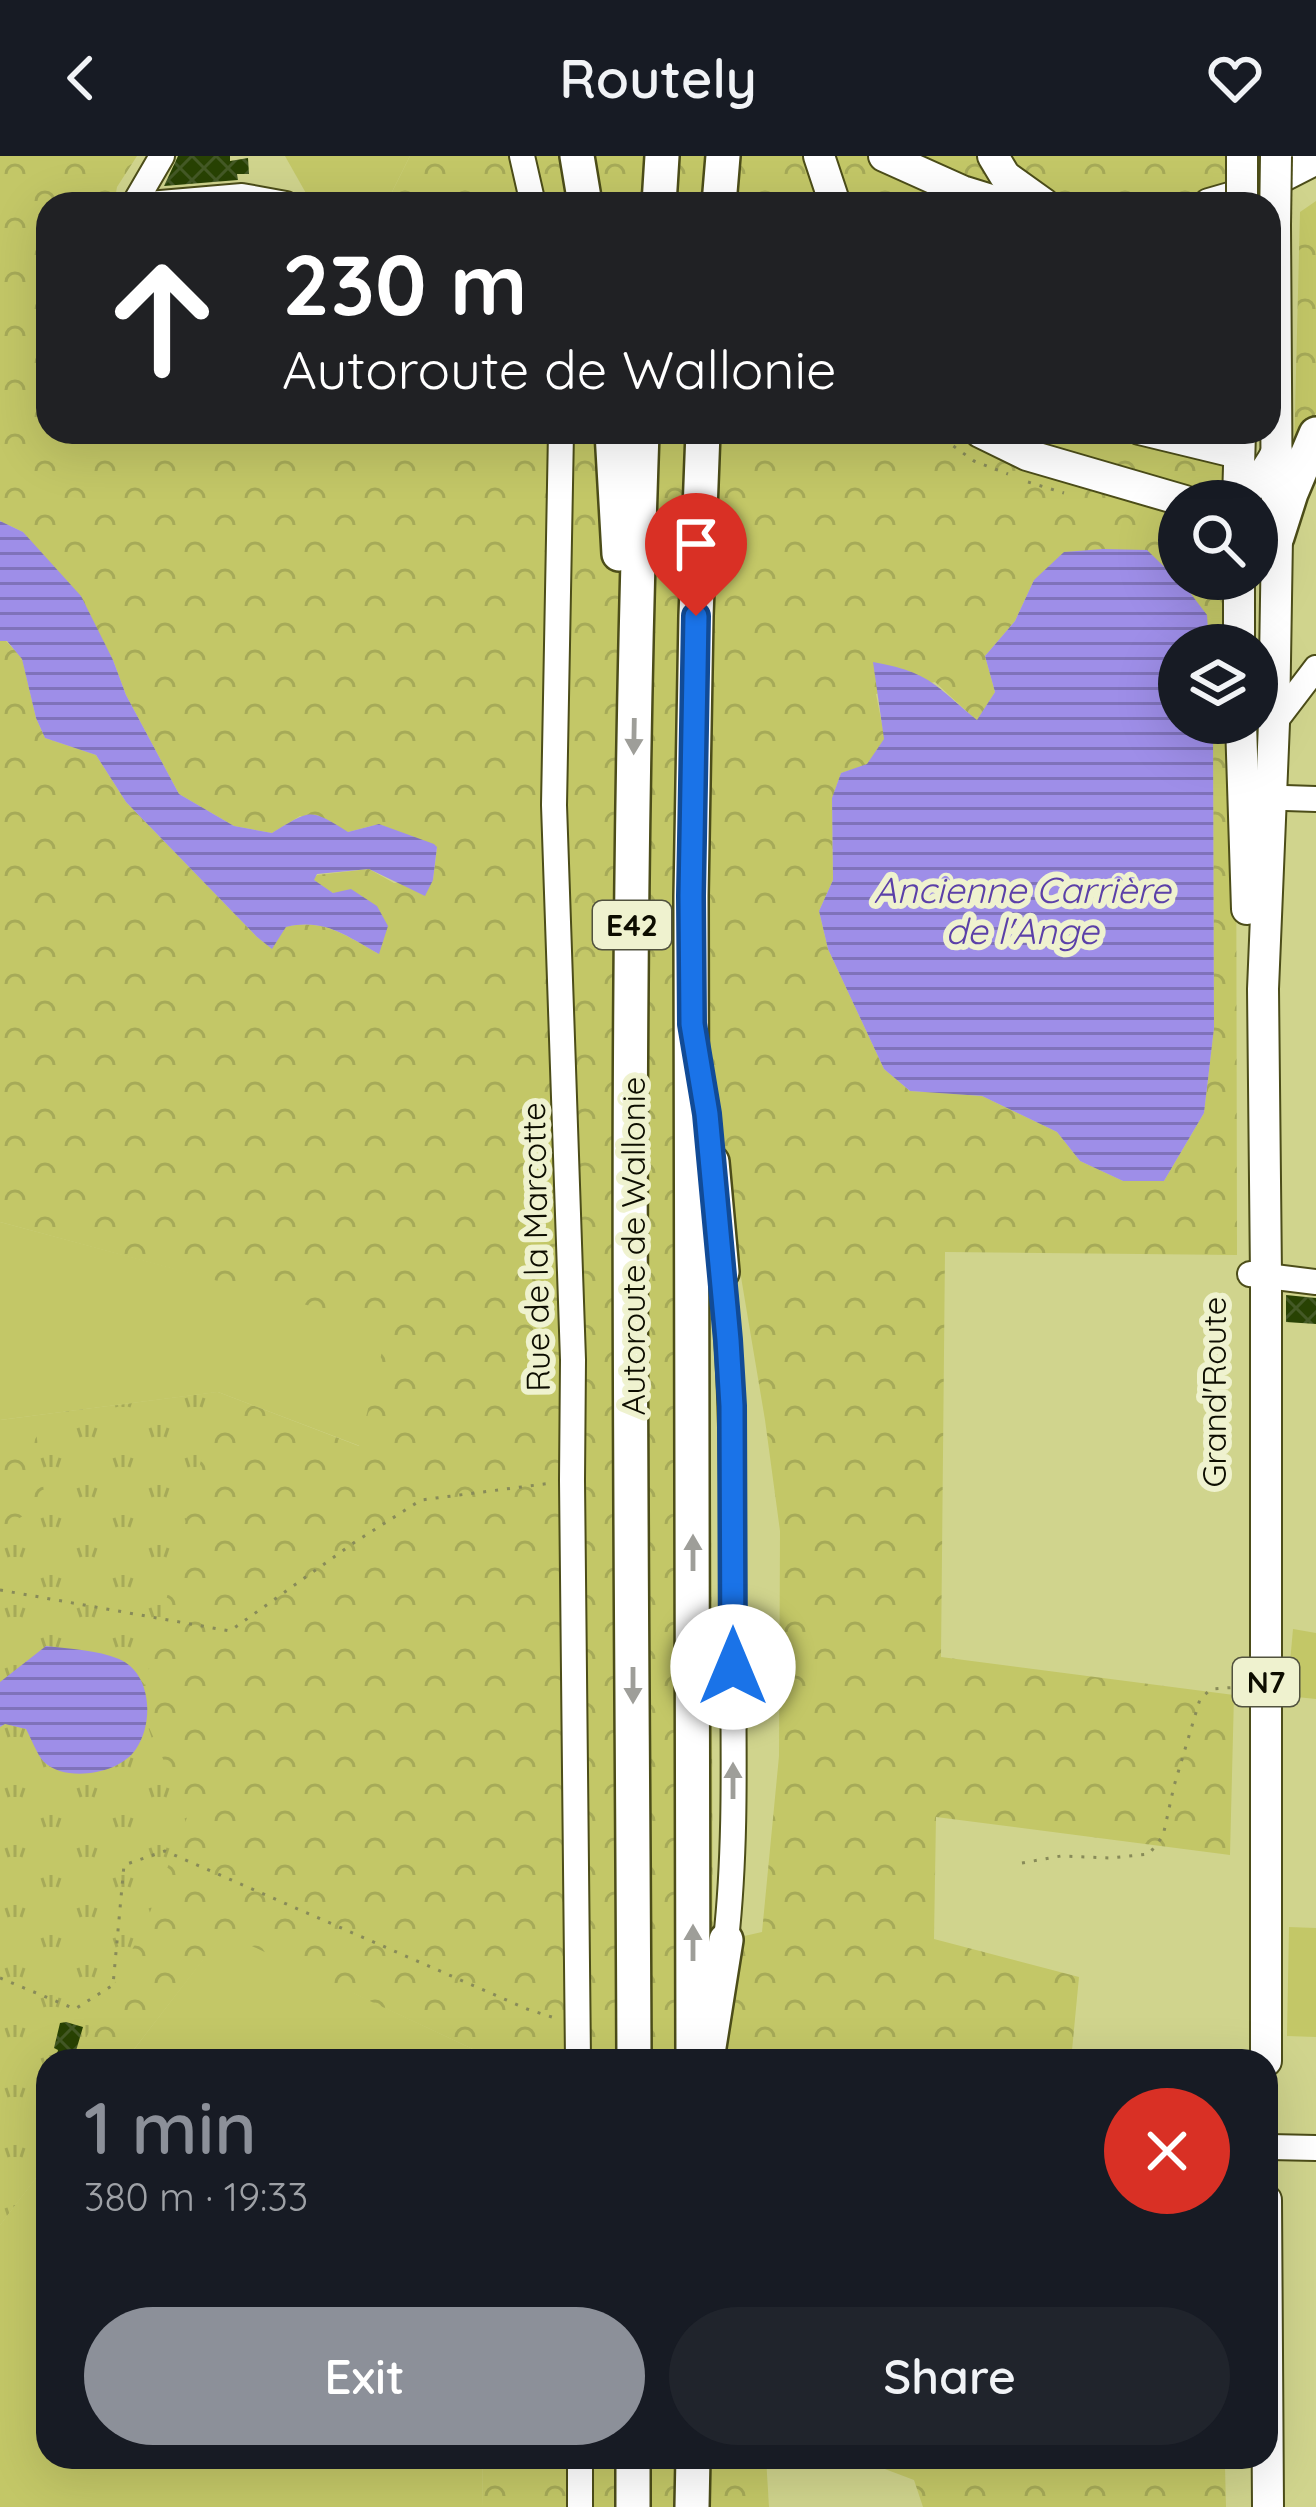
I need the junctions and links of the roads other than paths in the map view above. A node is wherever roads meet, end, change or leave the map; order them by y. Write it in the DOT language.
graph roads {
  1 [pos="162,156"];
  2 [pos="522,156"];
  3 [pos="577,156"];
  4 [pos="662,156"];
  5 [pos="723,156"];
  6 [pos="819,156"];
  7 [pos="884,156"];
  8 [pos="993,156"];
  9 [pos="1242,156"];
  10 [pos="1276,156"];
  11 [pos="1316,159"];
  12 [pos="141,192"];
  13 [pos="530,192"];
  14 [pos="584,192"];
  15 [pos="659,192"];
  16 [pos="720,192"];
  17 [pos="831,192"];
  18 [pos="965,192"];
  19 [pos="1027,192"];
  20 [pos="1243,192"];
  21 [pos="1251,192"];
  22 [pos="1275,192"];
  23 [pos="1316,434"];
  24 [pos="561,444"];
  25 [pos="613,444"];
  26 [pos="643,444"];
  27 [pos="703,444"];
  28 [pos="1005,444"];
  29 [pos="1239,444"];
  30 [pos="1277,444"];
  31 [pos="1277,452"];
  32 [pos="1236,480"];
  33 [pos="1259,480"];
  34 [pos="1277,480"];
  35 [pos="1158,493"];
  36 [pos="1278,534"];
  37 [pos="636,619"];
  38 [pos="1316,668"];
  39 [pos="1278,718"];
  40 [pos="1246,744"];
  41 [pos="1270,744"];
  42 [pos="1258,798"];
  43 [pos="1316,799"];
  44 [pos="692,1024"];
  45 [pos="722,1272"];
  46 [pos="1258,1274"];
  47 [pos="1316,1282"];
  48 [pos="726,1940"];
  49 [pos="578,2049"];
  50 [pos="634,2049"];
  51 [pos="693,2049"];
  52 [pos="710,2049"];
  53 [pos="1248,2049"];
  54 [pos="1266,2049"];
  55 [pos="1278,2147"];
  56 [pos="1316,2148"];
  57 [pos="580,2469"];
  58 [pos="633,2469"];
  59 [pos="692,2469"];
  60 [pos="1248,2469"];
  61 [pos="1268,2469"];
  62 [pos="580,2507"];
  63 [pos="632,2507"];
  64 [pos="692,2507"];
  65 [pos="1247,2507"];
  66 [pos="1268,2507"];
  1 -- 12 [label="street"];
  2 -- 13 [label="street"];
  3 -- 14 [label="highway"];
  4 -- 15 [label="highway"];
  5 -- 16 [label="highway"];
  6 -- 17 [label="main road"];
  7 -- 18 [label="main road"];
  8 -- 19 [label="main road"];
  9 -- 20 [label="main road, bridge"];
  10 -- 22 [label="main road, Grand'Route / N7, bridge"];
  11 -- 21 [label="main road"];
  23 -- 36 [label="highway"];
  24 -- 49 [label="street, Rue de la Marcotte"];
  25 -- 37 [label="highway"];
  26 -- 37 [label="highway, Autoroute de Wallonie / E42"];
  27 -- 44 [label="highway, Autoroute de Wallonie / E42"];
  28 -- 35 [label="main road"];
  29 -- 32 [label="main road"];
  30 -- 31 [label="main road, Grand'Route / N7, bridge"];
  31 -- 33 [label="main road"];
  31 -- 34 [label="main road, Grand'Route / N7"];
  37 -- 50 [label="highway, Autoroute de Wallonie / E42, one-way"];
  38 -- 39 [label="street"];
  40 -- 42 [label="main road, Grand'Route / N7"];
  41 -- 42 [label="main road, Grand'Route / N7"];
  42 -- 43 [label="street"];
  42 -- 46 [label="main road, Grand'Route / N7"];
  44 -- 45 [label="highway"];
  51 -- 44 [label="highway, Autoroute de Wallonie / E42, one-way"];
  48 -- 45 [label="street, one-way"];
  46 -- 47 [label="street"];
  46 -- 53 [label="main road, Grand'Route / N7"];
  46 -- 54 [label="main road, Grand'Route / N7"];
  48 -- 52 [label="highway"];
  55 -- 56 [label="street"];
  57 -- 62 [label="street"];
  58 -- 63 [label="highway"];
  59 -- 64 [label="highway"];
  60 -- 65 [label="main road"];
  61 -- 66 [label="main road"];
}
